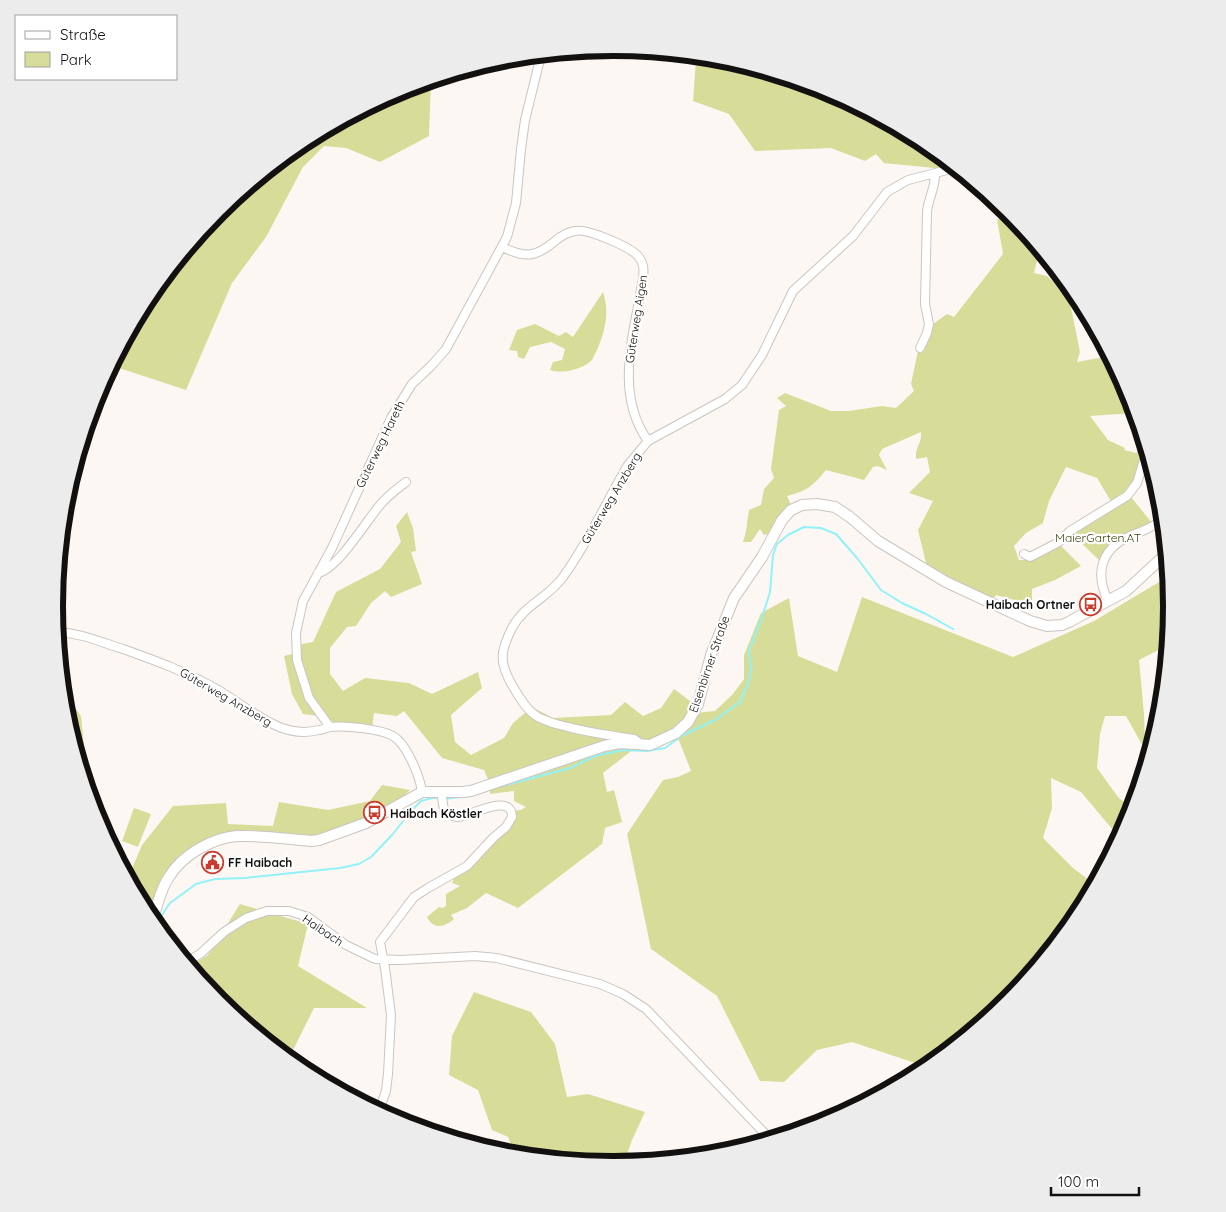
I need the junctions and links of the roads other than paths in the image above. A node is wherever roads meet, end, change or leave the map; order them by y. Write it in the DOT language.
graph roads {
  1 [pos="539,61"];
  2 [pos="948,170"];
  3 [pos="935,173"];
  4 [pos="502,248"];
  5 [pos="920,348"];
  6 [pos="648,440"];
  7 [pos="1144,465"];
  8 [pos="406,482"];
  9 [pos="1156,524"];
  10 [pos="1024,554"];
  11 [pos="1161,559"];
  12 [pos="318,573"];
  13 [pos="1108,601"];
  14 [pos="64,633"];
  15 [pos="330,727"];
  16 [pos="639,745"];
  17 [pos="422,792"];
  18 [pos="441,796"];
  19 [pos="156,911"];
  20 [pos="192,959"];
  21 [pos="384,960"];
  22 [pos="382,1104"];
  23 [pos="765,1134"];
  1 -- 4 [label="street, Güterweg Hareth"];
  2 -- 3 [label="street, Güterweg Anzberg"];
  3 -- 5 [label="street"];
  3 -- 6 [label="street, Güterweg Anzberg"];
  4 -- 6 [label="street, Güterweg Aigen"];
  4 -- 12 [label="street, Güterweg Hareth"];
  6 -- 16 [label="street, Güterweg Anzberg"];
  7 -- 10 [label="street"];
  8 -- 12 [label="street"];
  9 -- 13 [label="street"];
  11 -- 13 [label="main road, Eisenbirner Straße"];
  12 -- 15 [label="street, Güterweg Hareth"];
  13 -- 16 [label="main road, Eisenbirner Straße"];
  14 -- 15 [label="street, Güterweg Anzberg"];
  15 -- 17 [label="street, Güterweg Anzberg"];
  16 -- 18 [label="main road, Eisenbirner Straße"];
  17 -- 18 [label="main road, Eisenbirner Straße"];
  17 -- 19 [label="main road, Eisenbirner Straße"];
  18 -- 21 [label="street"];
  20 -- 21 [label="street, Haibach"];
  21 -- 22 [label="street"];
  21 -- 23 [label="street, Haibach"];
}
